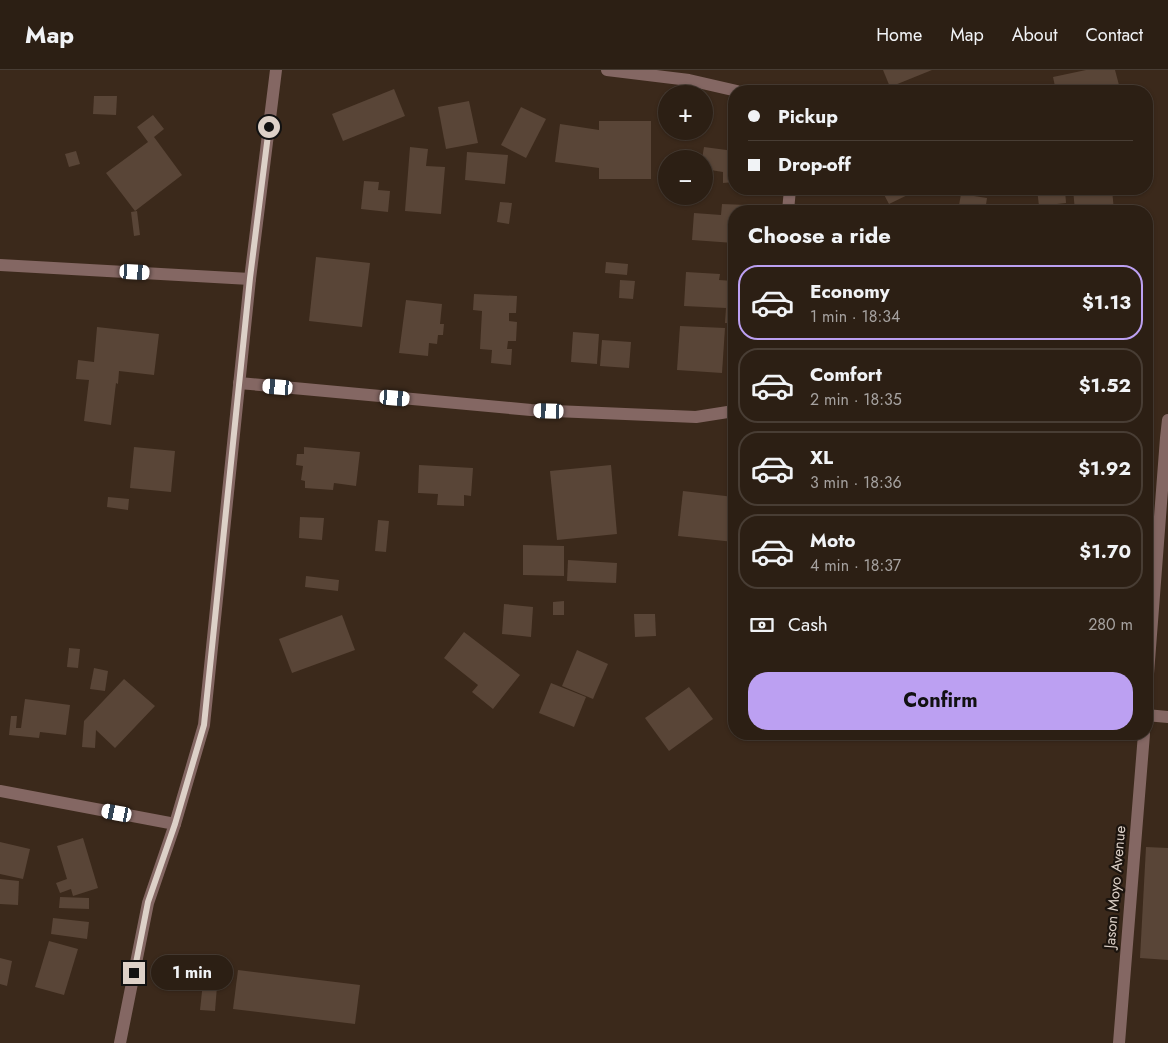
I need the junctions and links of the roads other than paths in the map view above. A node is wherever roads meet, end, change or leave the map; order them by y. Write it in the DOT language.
graph roads {
  1 [pos="276,70"];
  2 [pos="607,70"];
  3 [pos="728,89"];
  4 [pos="0,265"];
  5 [pos="250,278"];
  6 [pos="239,383"];
  7 [pos="728,412"];
  8 [pos="1168,420"];
  9 [pos="1153,611"];
  10 [pos="1153,716"];
  11 [pos="1168,718"];
  12 [pos="1144,740"];
  13 [pos="0,791"];
  14 [pos="175,824"];
  15 [pos="120,1043"];
  16 [pos="1119,1043"];
  1 -- 5 [label="street"];
  2 -- 3 [label="street"];
  4 -- 5 [label="street"];
  5 -- 6 [label="street"];
  6 -- 7 [label="street"];
  6 -- 14 [label="street"];
  8 -- 9 [label="street"];
  10 -- 11 [label="street"];
  12 -- 16 [label="street, Jason Moyo Avenue"];
  13 -- 14 [label="street"];
  14 -- 15 [label="street"];
}
